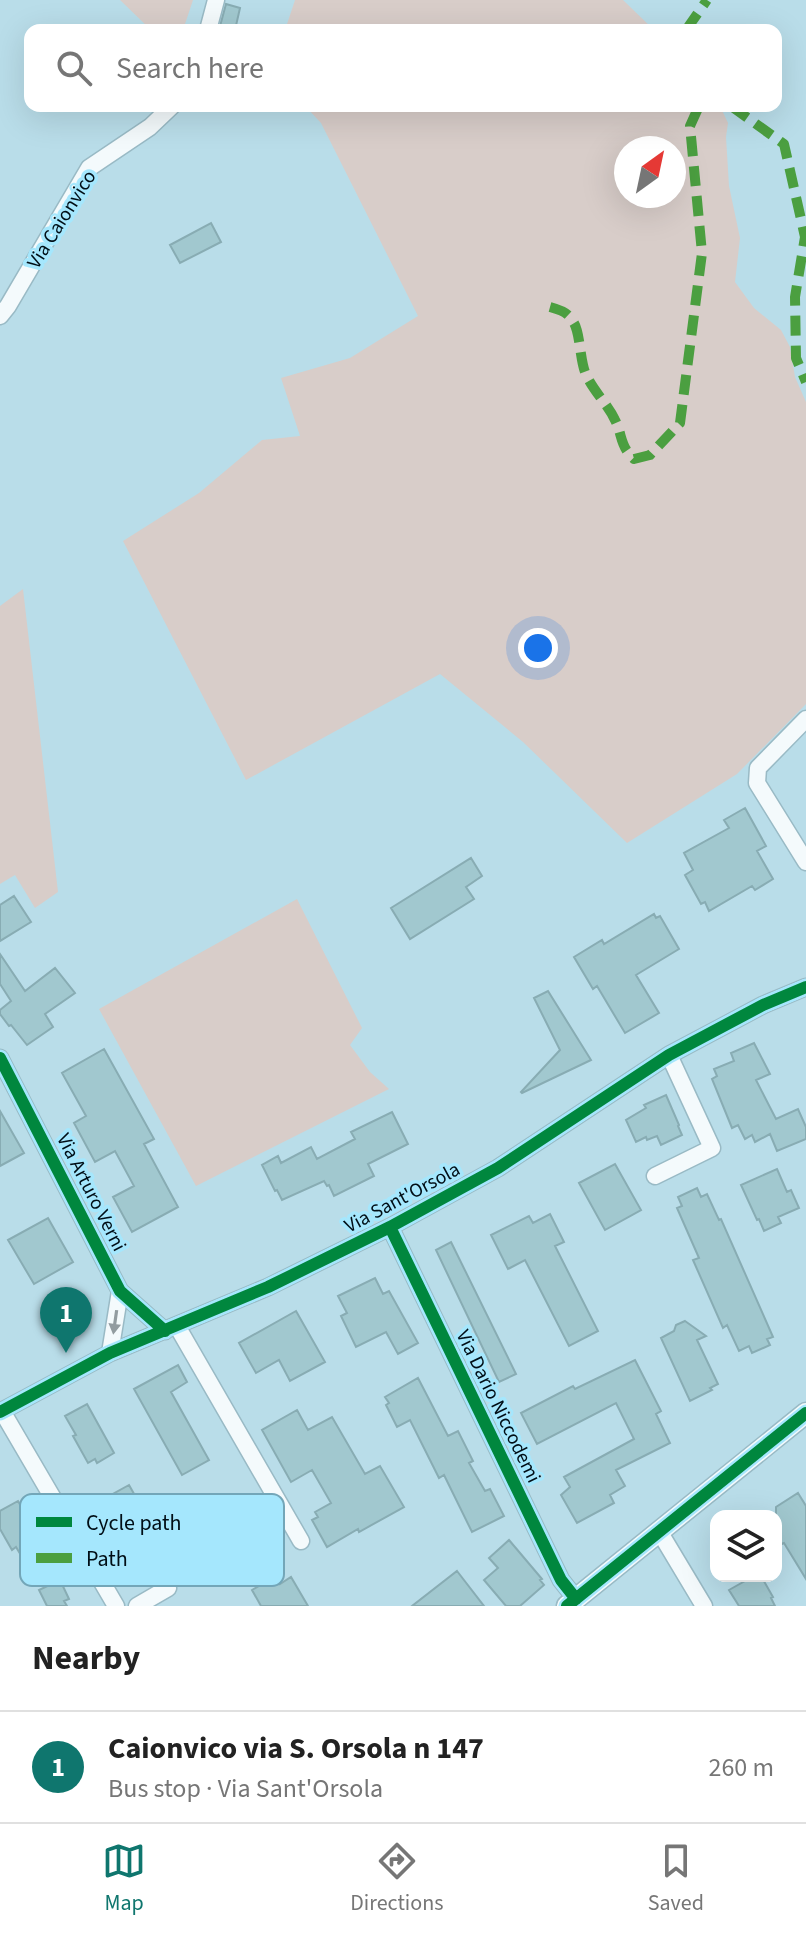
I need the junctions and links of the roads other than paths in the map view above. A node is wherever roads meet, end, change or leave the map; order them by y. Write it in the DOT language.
graph roads {
  1 [pos="216,0"];
  2 [pos="210,24"];
  3 [pos="166,112"];
  4 [pos="0,316"];
  5 [pos="806,719"];
  6 [pos="806,862"];
  7 [pos="806,987"];
  8 [pos="669,1055"];
  9 [pos="0,1058"];
  10 [pos="655,1176"];
  11 [pos="390,1227"];
  12 [pos="120,1291"];
  13 [pos="171,1329"];
  14 [pos="110,1353"];
  15 [pos="1,1411"];
  16 [pos="806,1413"];
  17 [pos="50,1494"];
  18 [pos="272,1494"];
  19 [pos="284,1513"];
  20 [pos="659,1531"];
  21 [pos="301,1541"];
  22 [pos="104,1586"];
  23 [pos="168,1588"];
  24 [pos="572,1602"];
  25 [pos="116,1606"];
  26 [pos="137,1606"];
  27 [pos="704,1606"];
  1 -- 2 [label="street"];
  3 -- 4 [label="street, Via Caionvico"];
  5 -- 6 [label="street"];
  7 -- 8 [label="street, Via Sant'Orsola"];
  8 -- 10 [label="street"];
  8 -- 11 [label="street, Via Sant'Orsola"];
  9 -- 12 [label="street, Via Arturo Verni"];
  11 -- 13 [label="street, Via Sant'Orsola"];
  11 -- 24 [label="street, Via Dario Niccodemi"];
  12 -- 13 [label="street, Via Arturo Verni"];
  12 -- 14 [label="street, one-way"];
  13 -- 14 [label="street, Via Sant'Orsola"];
  13 -- 18 [label="street"];
  14 -- 15 [label="street, Via Sant'Orsola"];
  15 -- 17 [label="street"];
  16 -- 20 [label="street"];
  19 -- 21 [label="street"];
  20 -- 24 [label="street"];
  20 -- 27 [label="street"];
  22 -- 25 [label="street"];
  23 -- 26 [label="street"];
}
